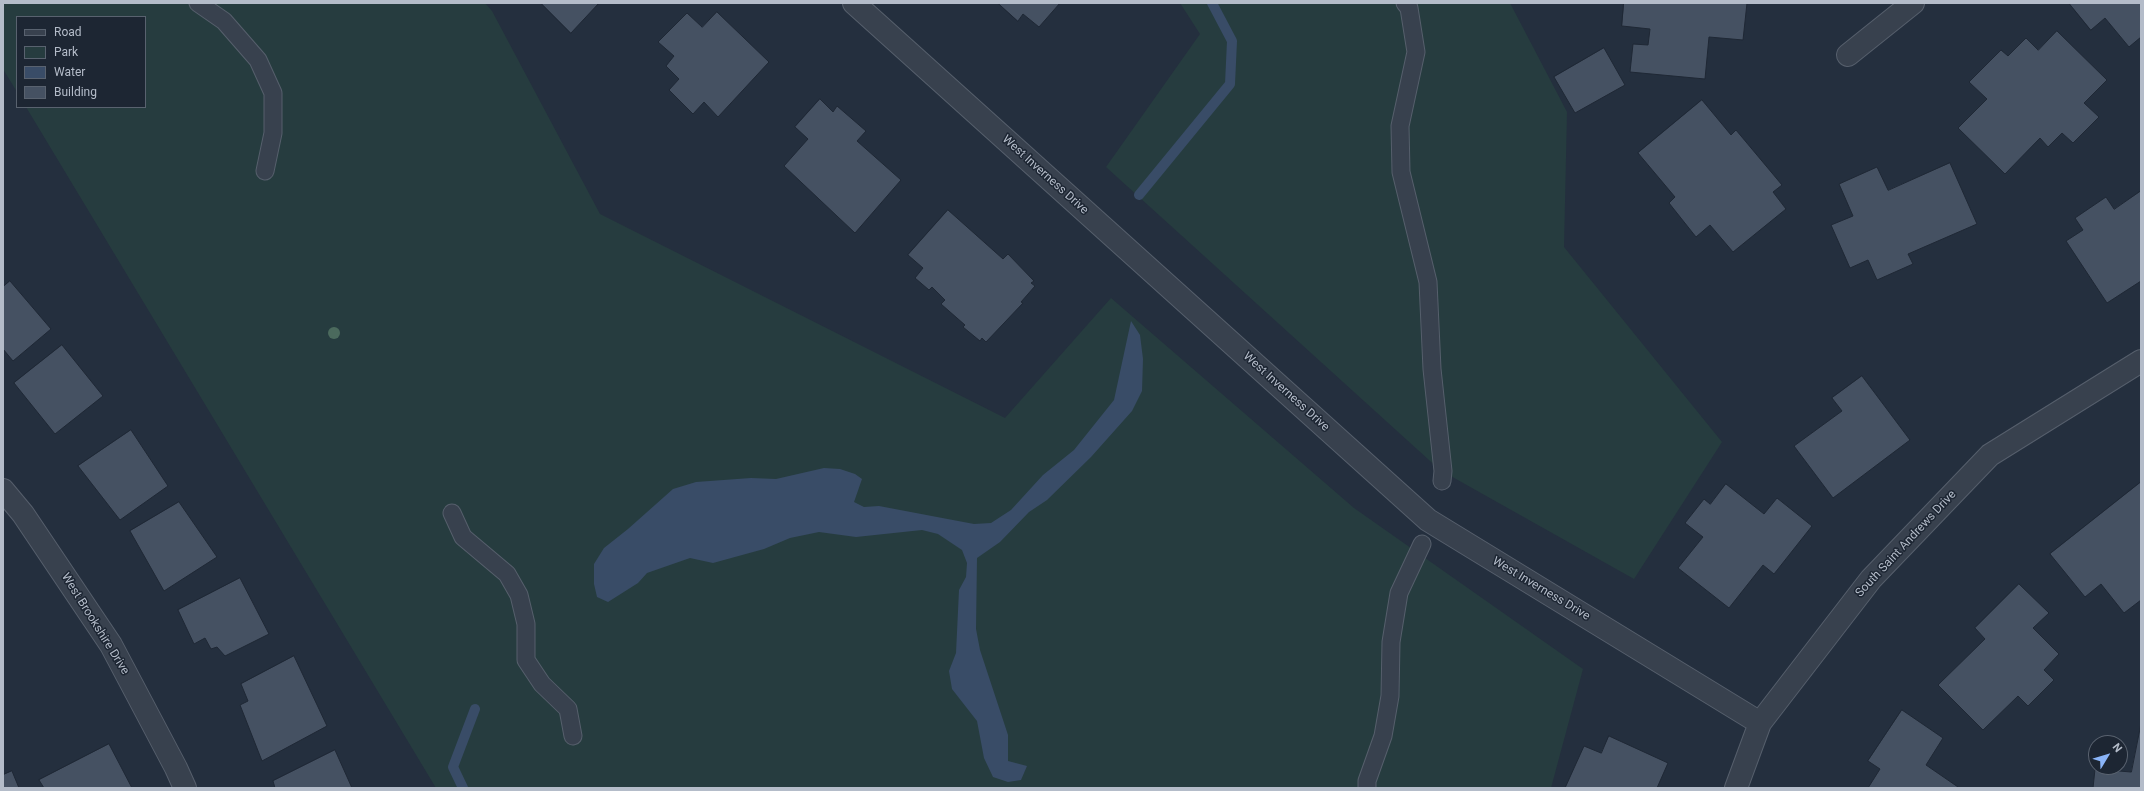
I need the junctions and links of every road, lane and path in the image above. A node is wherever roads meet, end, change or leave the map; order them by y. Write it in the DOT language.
graph roads {
  1 [pos="198,3"];
  2 [pos="854,3"];
  3 [pos="1405,3"];
  4 [pos="1913,3"];
  5 [pos="1848,55"];
  6 [pos="264,170"];
  7 [pos="2141,361"];
  8 [pos="1442,481"];
  9 [pos="3,490"];
  10 [pos="452,513"];
  11 [pos="1422,544"];
  12 [pos="1760,723"];
  13 [pos="574,736"];
  14 [pos="185,788"];
  15 [pos="1367,788"];
  16 [pos="1736,788"];
  1 -- 6 [label="lane"];
  2 -- 12 [label="street, West Inverness Drive"];
  3 -- 8 [label="lane"];
  4 -- 5 [label="street"];
  7 -- 12 [label="street, South Saint Andrews Drive"];
  9 -- 14 [label="street, West Brookshire Drive"];
  10 -- 13 [label="lane"];
  11 -- 15 [label="lane"];
  12 -- 16 [label="street, South Saint Andrews Drive"];
}
